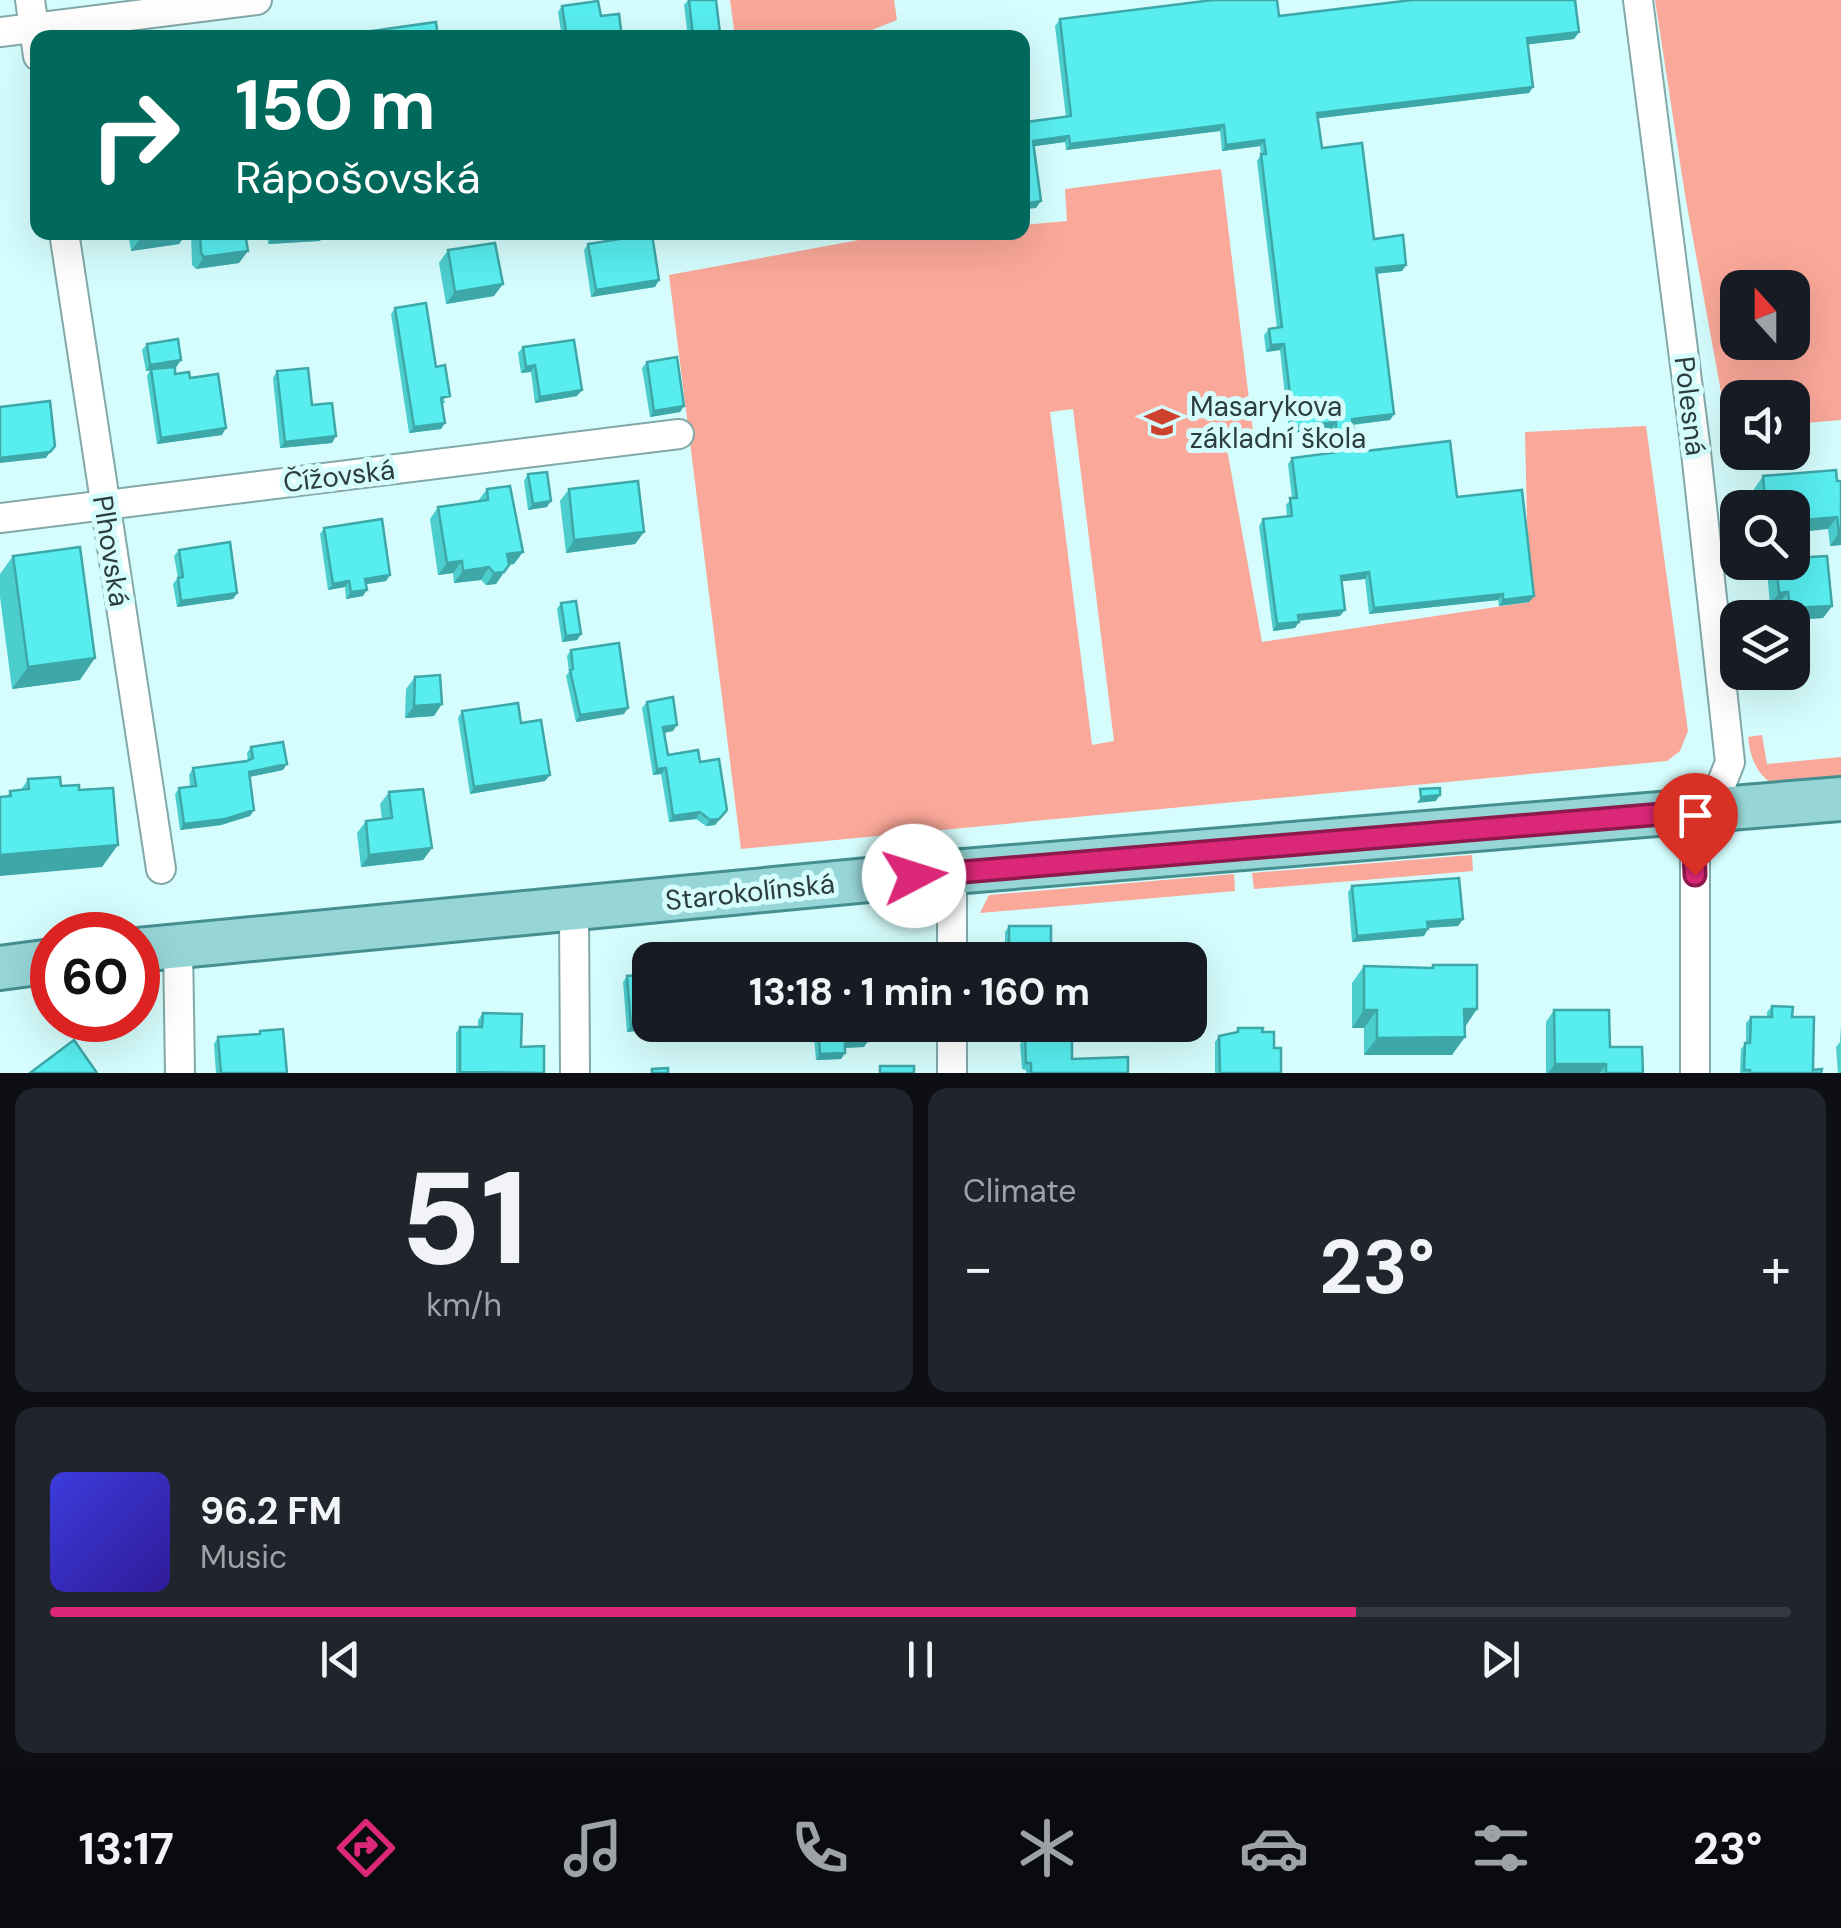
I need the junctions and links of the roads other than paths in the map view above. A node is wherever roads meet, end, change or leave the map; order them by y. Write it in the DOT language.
graph roads {
  1 [pos="258,0"];
  2 [pos="1638,0"];
  3 [pos="34,28"];
  4 [pos="0,32"];
  5 [pos="65,240"];
  6 [pos="679,434"];
  7 [pos="104,505"];
  8 [pos="0,518"];
  9 [pos="1841,799"];
  10 [pos="1710,810"];
  11 [pos="161,869"];
  12 [pos="952,872"];
  13 [pos="574,910"];
  14 [pos="952,942"];
  15 [pos="160,947"];
  16 [pos="160,958"];
  17 [pos="30,964"];
  18 [pos="0,968"];
  19 [pos="952,1042"];
  20 [pos="180,1073"];
  21 [pos="575,1073"];
  22 [pos="952,1073"];
  23 [pos="1694,1073"];
  1 -- 3 [label="street"];
  2 -- 10 [label="street, Polesná"];
  3 -- 4 [label="street"];
  5 -- 7 [label="street, Plhovská"];
  6 -- 7 [label="street, Čížovská"];
  7 -- 8 [label="street, Čížovská"];
  7 -- 11 [label="street, Plhovská"];
  9 -- 10 [label="main road, Starokolínská"];
  10 -- 12 [label="main road, Starokolínská"];
  10 -- 23 [label="street, Polesná"];
  12 -- 13 [label="main road, Starokolínská"];
  12 -- 14 [label="street"];
  13 -- 15 [label="main road, Starokolínská"];
  13 -- 21 [label="street"];
  16 -- 20 [label="street"];
  17 -- 18 [label="main road"];
  19 -- 22 [label="street"];
}
